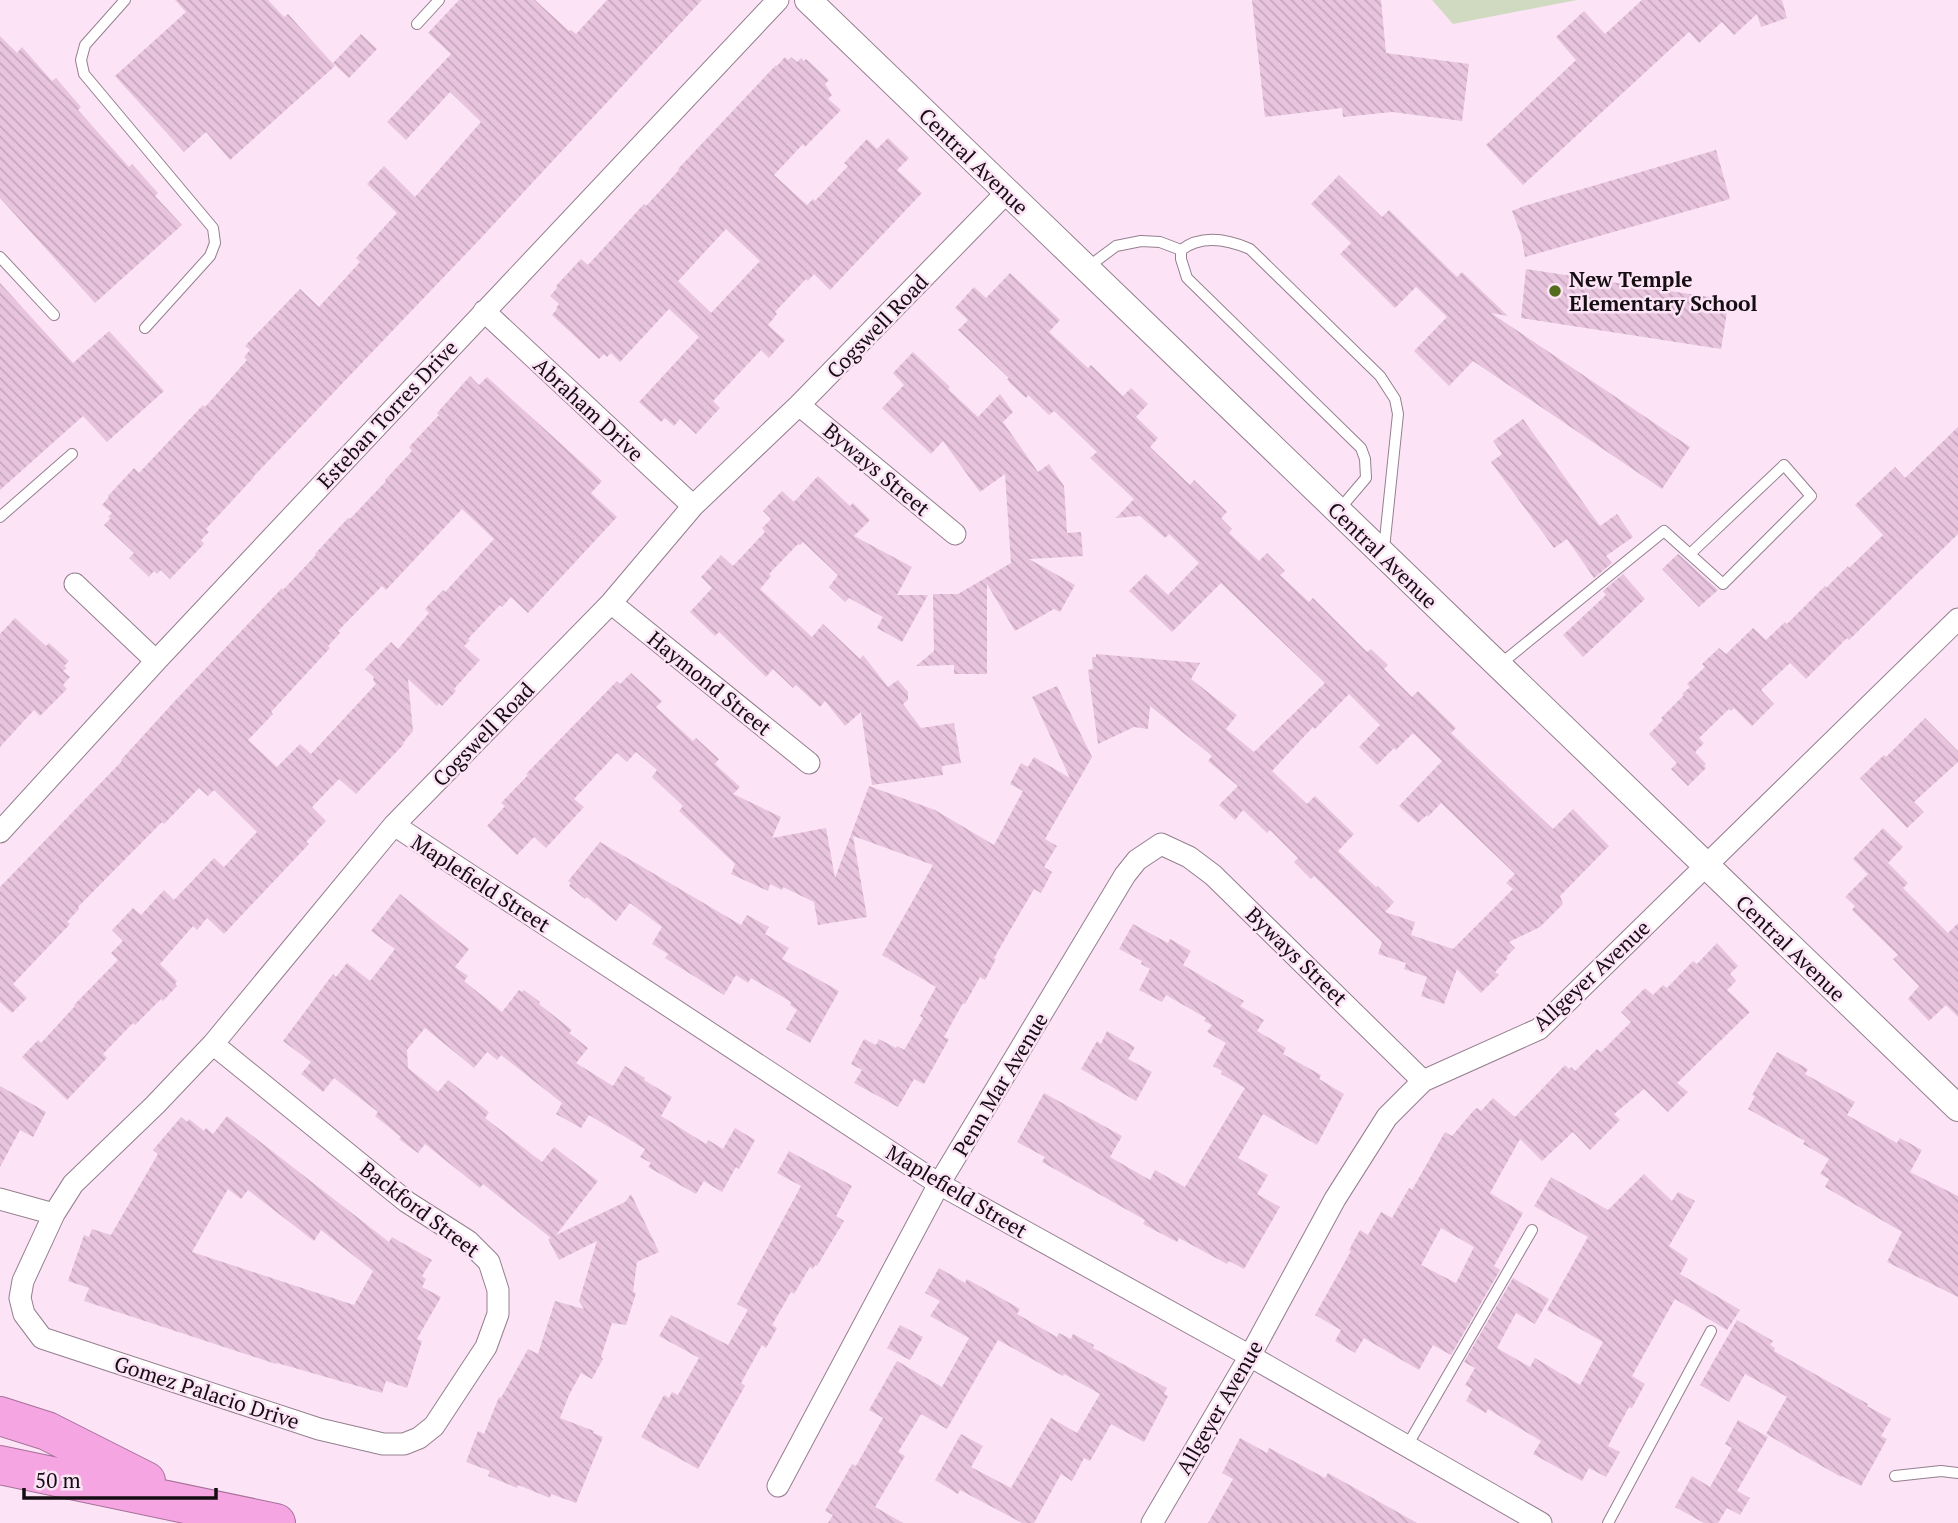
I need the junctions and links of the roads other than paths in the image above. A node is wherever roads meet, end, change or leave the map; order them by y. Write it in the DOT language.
graph roads {
  1 [pos="125,0"];
  2 [pos="439,0"];
  3 [pos="778,0"];
  4 [pos="808,0"];
  5 [pos="417,24"];
  6 [pos="1006,192"];
  7 [pos="1181,250"];
  8 [pos="0,257"];
  9 [pos="1085,269"];
  10 [pos="484,311"];
  11 [pos="54,315"];
  12 [pos="145,328"];
  13 [pos="799,405"];
  14 [pos="72,454"];
  15 [pos="694,506"];
  16 [pos="1338,511"];
  17 [pos="0,517"];
  18 [pos="955,534"];
  19 [pos="1690,554"];
  20 [pos="1384,556"];
  21 [pos="75,584"];
  22 [pos="611,603"];
  23 [pos="1958,619"];
  24 [pos="156,661"];
  25 [pos="1498,666"];
  26 [pos="809,763"];
  27 [pos="394,825"];
  28 [pos="0,832"];
  29 [pos="1161,844"];
  30 [pos="1706,866"];
  31 [pos="213,1044"];
  32 [pos="1423,1081"];
  33 [pos="1955,1099"];
  34 [pos="939,1184"];
  35 [pos="0,1199"];
  36 [pos="54,1214"];
  37 [pos="1532,1230"];
  38 [pos="24,1314"];
  39 [pos="1711,1331"];
  40 [pos="1250,1356"];
  41 [pos="0,1416"];
  42 [pos="404,1444"];
  43 [pos="1407,1446"];
  44 [pos="0,1465"];
  45 [pos="1958,1474"];
  46 [pos="1895,1476"];
  47 [pos="778,1486"];
  48 [pos="192,1505"];
  49 [pos="276,1523"];
  50 [pos="1152,1523"];
  51 [pos="1541,1523"];
  52 [pos="1608,1523"];
  1 -- 12 [label="lane"];
  2 -- 5 [label="lane"];
  3 -- 10 [label="street, Esteban Torres Drive"];
  4 -- 6 [label="street, Central Avenue"];
  6 -- 9 [label="street, Central Avenue"];
  6 -- 13 [label="street, Cogswell Road"];
  7 -- 9 [label="lane"];
  7 -- 16 [label="lane"];
  7 -- 20 [label="lane"];
  8 -- 11 [label="lane"];
  9 -- 16 [label="street, Central Avenue"];
  10 -- 15 [label="street, Abraham Drive"];
  10 -- 24 [label="street, Esteban Torres Drive"];
  13 -- 15 [label="street, Cogswell Road"];
  13 -- 18 [label="street, Byways Street"];
  14 -- 17 [label="lane"];
  15 -- 22 [label="street, Cogswell Road"];
  16 -- 20 [label="street, Central Avenue"];
  19 -- 19 [label="lane"];
  19 -- 25 [label="lane"];
  20 -- 25 [label="street, Central Avenue"];
  21 -- 24 [label="street"];
  22 -- 26 [label="street, Haymond Street"];
  22 -- 27 [label="street, Cogswell Road"];
  23 -- 30 [label="street, Allgeyer Avenue"];
  24 -- 28 [label="street, Esteban Torres Drive"];
  25 -- 30 [label="street, Central Avenue"];
  27 -- 31 [label="street, Cogswell Road"];
  27 -- 34 [label="street, Maplefield Street"];
  29 -- 32 [label="street, Byways Street"];
  29 -- 34 [label="street, Penn Mar Avenue"];
  30 -- 32 [label="street, Allgeyer Avenue"];
  30 -- 33 [label="street, Central Avenue"];
  31 -- 36 [label="street, Cogswell Road"];
  31 -- 42 [label="street, Backford Street"];
  32 -- 40 [label="street, Allgeyer Avenue"];
  34 -- 40 [label="street, Maplefield Street"];
  34 -- 47 [label="street, Penn Mar Avenue"];
  35 -- 36 [label="street"];
  36 -- 38 [label="street, Cogswell Road"];
  37 -- 43 [label="lane"];
  38 -- 42 [label="street, Gomez Palacio Drive"];
  39 -- 52 [label="lane"];
  40 -- 43 [label="street, Maplefield Street"];
  40 -- 50 [label="street, Allgeyer Avenue"];
  41 -- 48 [label="highway"];
  43 -- 51 [label="street, Maplefield Street"];
  44 -- 48 [label="highway"];
  45 -- 46 [label="lane"];
  48 -- 49 [label="highway"];
}
